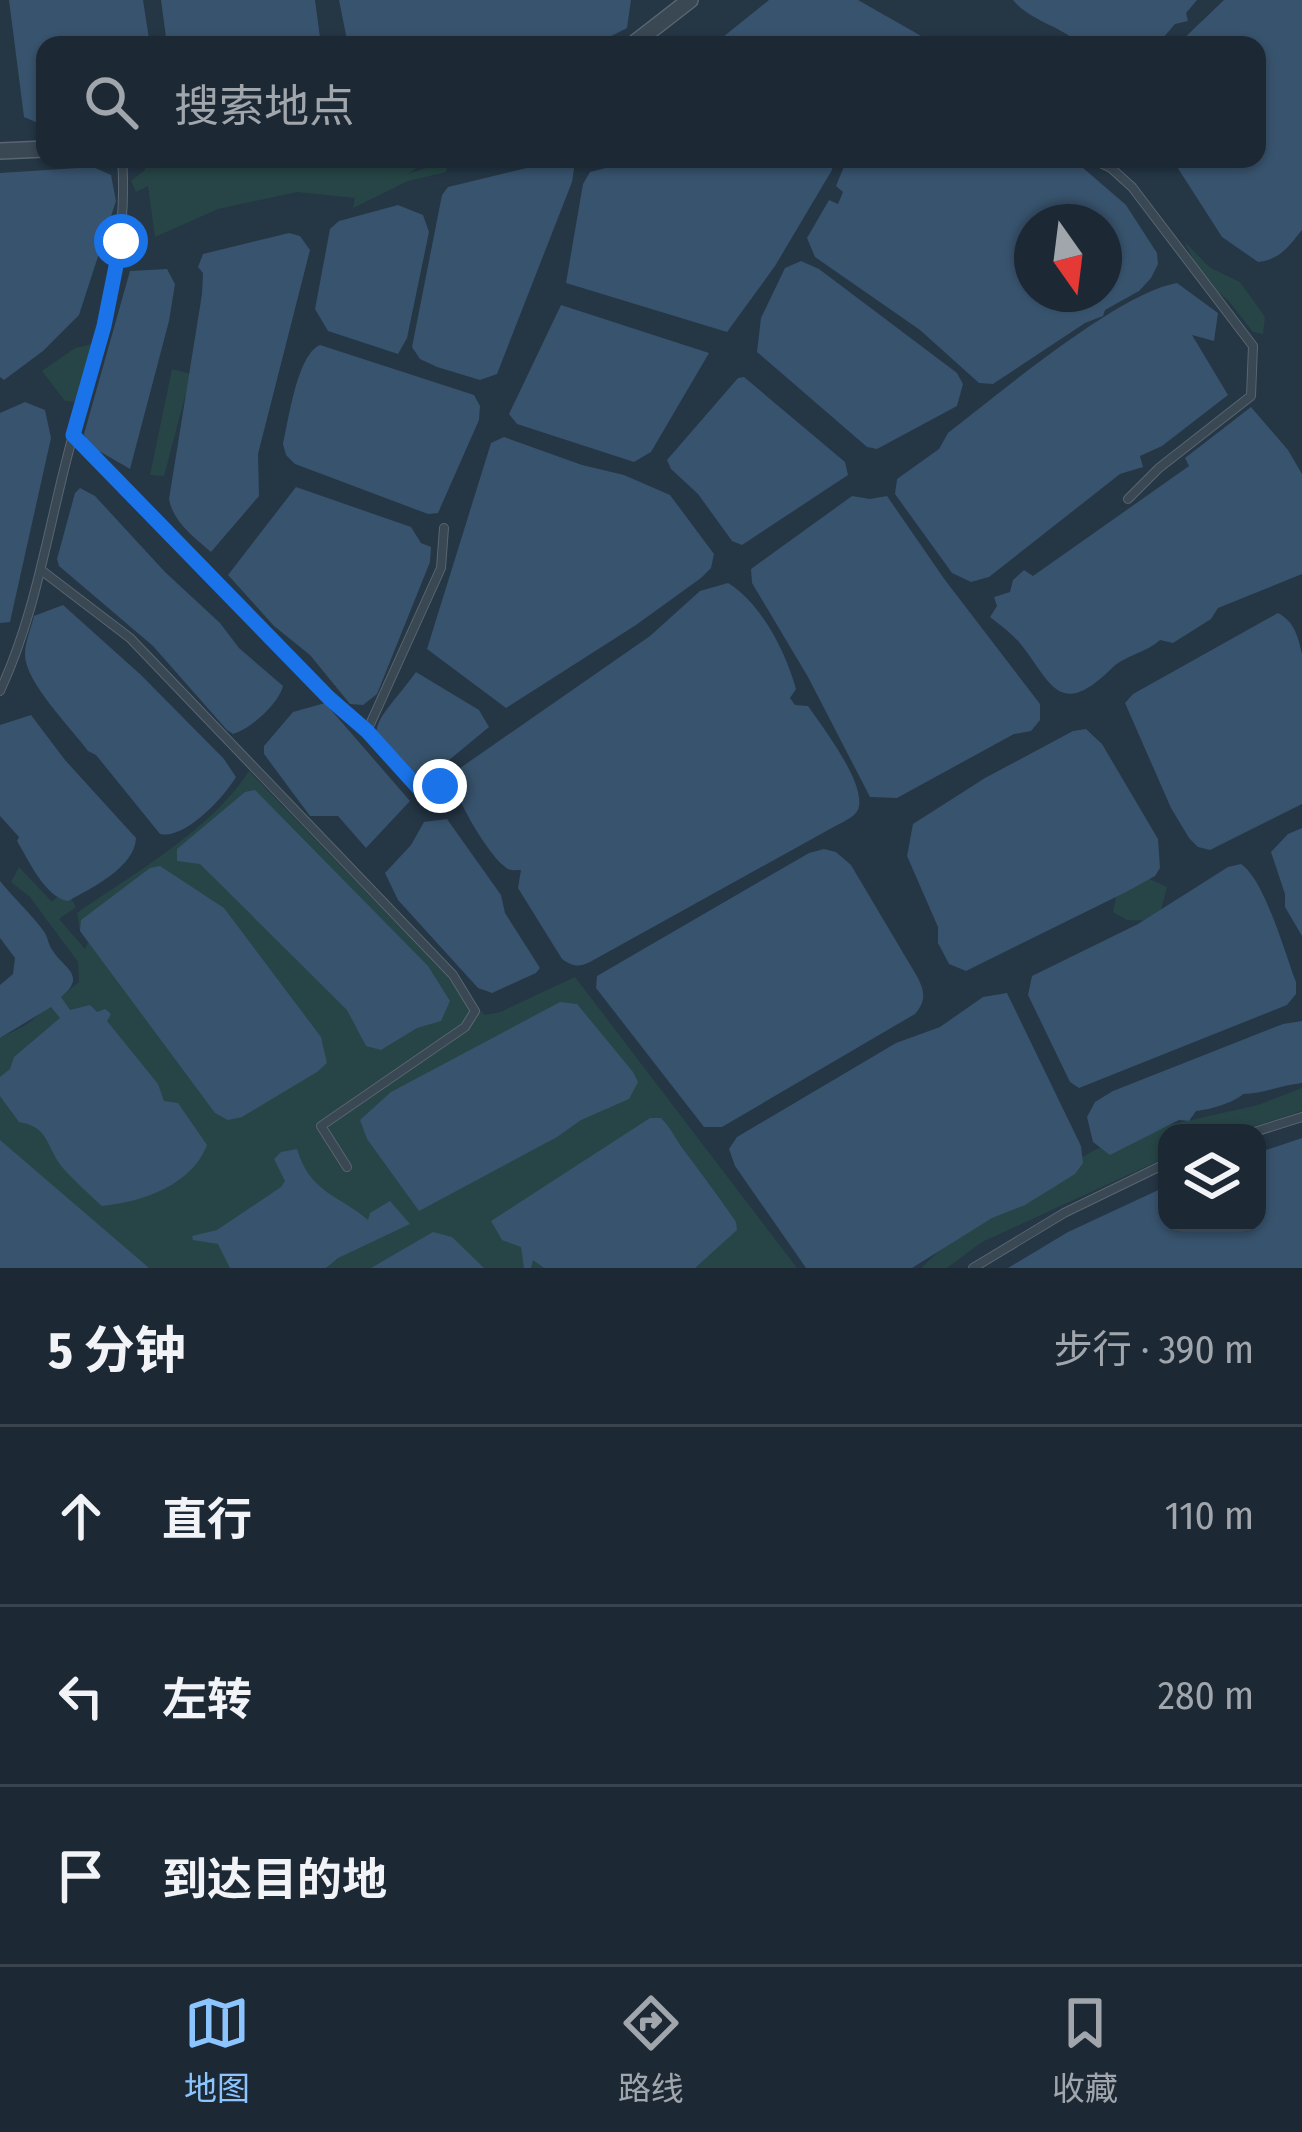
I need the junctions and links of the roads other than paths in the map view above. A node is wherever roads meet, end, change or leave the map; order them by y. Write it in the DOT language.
graph roads {
  1 [pos="690,0"];
  2 [pos="644,36"];
  3 [pos="36,149"];
  4 [pos="0,151"];
  5 [pos="122,168"];
  6 [pos="1111,168"];
  7 [pos="73,435"];
  8 [pos="1128,499"];
  9 [pos="444,528"];
  10 [pos="40,570"];
  11 [pos="0,692"];
  12 [pos="367,731"];
  13 [pos="440,786"];
  14 [pos="1302,1117"];
  15 [pos="1266,1128"];
  16 [pos="346,1167"];
  17 [pos="1158,1167"];
  18 [pos="974,1268"];
  1 -- 2 [label="street"];
  3 -- 4 [label="street"];
  5 -- 7 [label="lane"];
  6 -- 8 [label="lane"];
  7 -- 10 [label="lane"];
  7 -- 12 [label="lane"];
  9 -- 12 [label="lane"];
  10 -- 11 [label="lane"];
  10 -- 16 [label="lane"];
  12 -- 13 [label="lane"];
  14 -- 15 [label="lane"];
  17 -- 18 [label="lane"];
}
